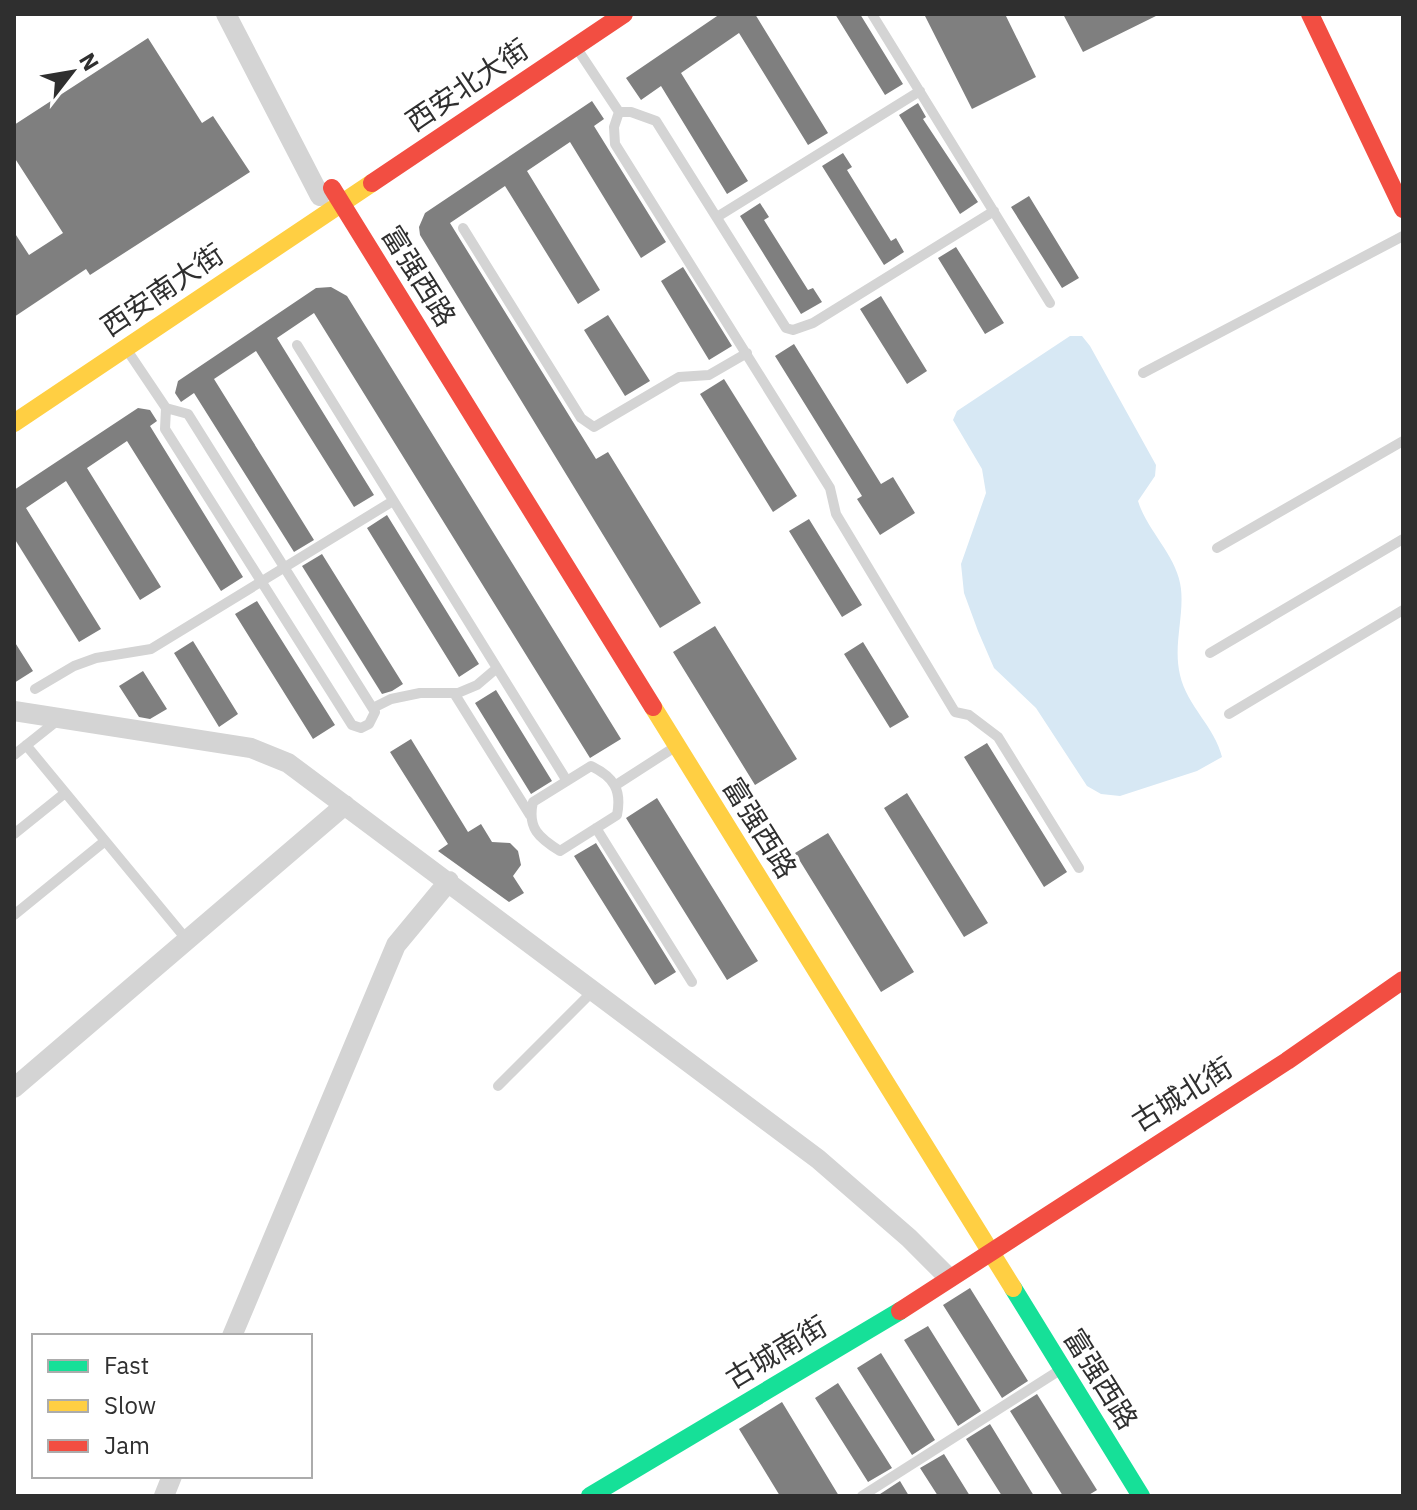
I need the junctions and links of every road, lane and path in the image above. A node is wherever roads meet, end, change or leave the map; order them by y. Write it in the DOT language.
graph roads {
  1 [pos="226,14"];
  2 [pos="592,14"];
  3 [pos="624,14"];
  4 [pos="872,14"];
  5 [pos="1310,14"];
  6 [pos="576,47"];
  7 [pos="920,91"];
  8 [pos="619,112"];
  9 [pos="331,196"];
  10 [pos="1403,209"];
  11 [pos="994,211"];
  12 [pos="717,217"];
  13 [pos="463,228"];
  14 [pos="1403,236"];
  15 [pos="1050,303"];
  16 [pos="297,345"];
  17 [pos="126,348"];
  18 [pos="747,353"];
  19 [pos="1143,373"];
  20 [pos="14,401"];
  21 [pos="166,408"];
  22 [pos="14,423"];
  23 [pos="1403,441"];
  24 [pos="393,501"];
  25 [pos="1403,539"];
  26 [pos="1217,548"];
  27 [pos="285,567"];
  28 [pos="262,582"];
  29 [pos="1403,610"];
  30 [pos="1210,653"];
  31 [pos="497,668"];
  32 [pos="35,689"];
  33 [pos="454,693"];
  34 [pos="373,708"];
  35 [pos="14,711"];
  36 [pos="1229,714"];
  37 [pos="60,718"];
  38 [pos="26,745"];
  39 [pos="676,746"];
  40 [pos="14,755"];
  41 [pos="567,781"];
  42 [pos="616,785"];
  43 [pos="65,793"];
  44 [pos="345,805"];
  45 [pos="530,815"];
  46 [pos="596,828"];
  47 [pos="14,834"];
  48 [pos="105,841"];
  49 [pos="1079,868"];
  50 [pos="449,881"];
  51 [pos="14,915"];
  52 [pos="187,940"];
  53 [pos="1403,980"];
  54 [pos="692,982"];
  55 [pos="594,990"];
  56 [pos="498,1086"];
  57 [pos="14,1088"];
  58 [pos="989,1252"];
  59 [pos="949,1278"];
  60 [pos="233,1334"];
  61 [pos="1062,1369"];
  62 [pos="590,1496"];
  63 [pos="862,1496"];
  64 [pos="1141,1496"];
  1 -- 9 [label="street"];
  2 -- 9 [label="street, 西安北大街"];
  3 -- 6 [label="street, 西安北大街"];
  4 -- 7 [label="lane"];
  5 -- 10 [label="street"];
  6 -- 8 [label="lane"];
  6 -- 9 [label="street, 西安北大街"];
  7 -- 11 [label="lane"];
  7 -- 12 [label="lane"];
  8 -- 12 [label="lane"];
  8 -- 18 [label="lane"];
  9 -- 17 [label="street, 西安南大街"];
  9 -- 20 [label="street, 西安南大街"];
  9 -- 39 [label="street, 富强西路"];
  11 -- 12 [label="lane"];
  11 -- 15 [label="lane"];
  13 -- 18 [label="lane"];
  14 -- 19 [label="lane"];
  16 -- 24 [label="lane"];
  17 -- 21 [label="lane"];
  17 -- 22 [label="street, 西安南大街"];
  18 -- 49 [label="lane"];
  21 -- 27 [label="lane"];
  21 -- 28 [label="lane"];
  23 -- 26 [label="lane"];
  24 -- 27 [label="lane"];
  24 -- 31 [label="lane"];
  25 -- 30 [label="lane"];
  27 -- 28 [label="lane"];
  27 -- 34 [label="lane"];
  28 -- 32 [label="lane"];
  28 -- 34 [label="lane"];
  29 -- 36 [label="lane"];
  31 -- 33 [label="lane"];
  31 -- 41 [label="lane"];
  33 -- 34 [label="lane"];
  33 -- 45 [label="lane"];
  35 -- 37 [label="street"];
  37 -- 38 [label="lane"];
  37 -- 44 [label="street"];
  38 -- 40 [label="lane"];
  38 -- 43 [label="lane"];
  39 -- 42 [label="lane"];
  39 -- 58 [label="street, 富强西路"];
  41 -- 42 [label="lane"];
  41 -- 45 [label="lane"];
  42 -- 46 [label="lane"];
  43 -- 47 [label="lane"];
  43 -- 48 [label="lane"];
  44 -- 50 [label="street"];
  44 -- 52 [label="street"];
  45 -- 46 [label="lane"];
  46 -- 54 [label="lane"];
  48 -- 51 [label="lane"];
  48 -- 52 [label="lane"];
  50 -- 55 [label="street"];
  50 -- 60 [label="street"];
  52 -- 57 [label="street"];
  53 -- 58 [label="street, 古城北街"];
  55 -- 56 [label="lane"];
  55 -- 59 [label="street"];
  58 -- 59 [label="street, 古城南街"];
  58 -- 61 [label="street, 富强西路"];
  59 -- 62 [label="street, 古城南街"];
  61 -- 63 [label="lane"];
  61 -- 64 [label="street, 富强西路"];
}
